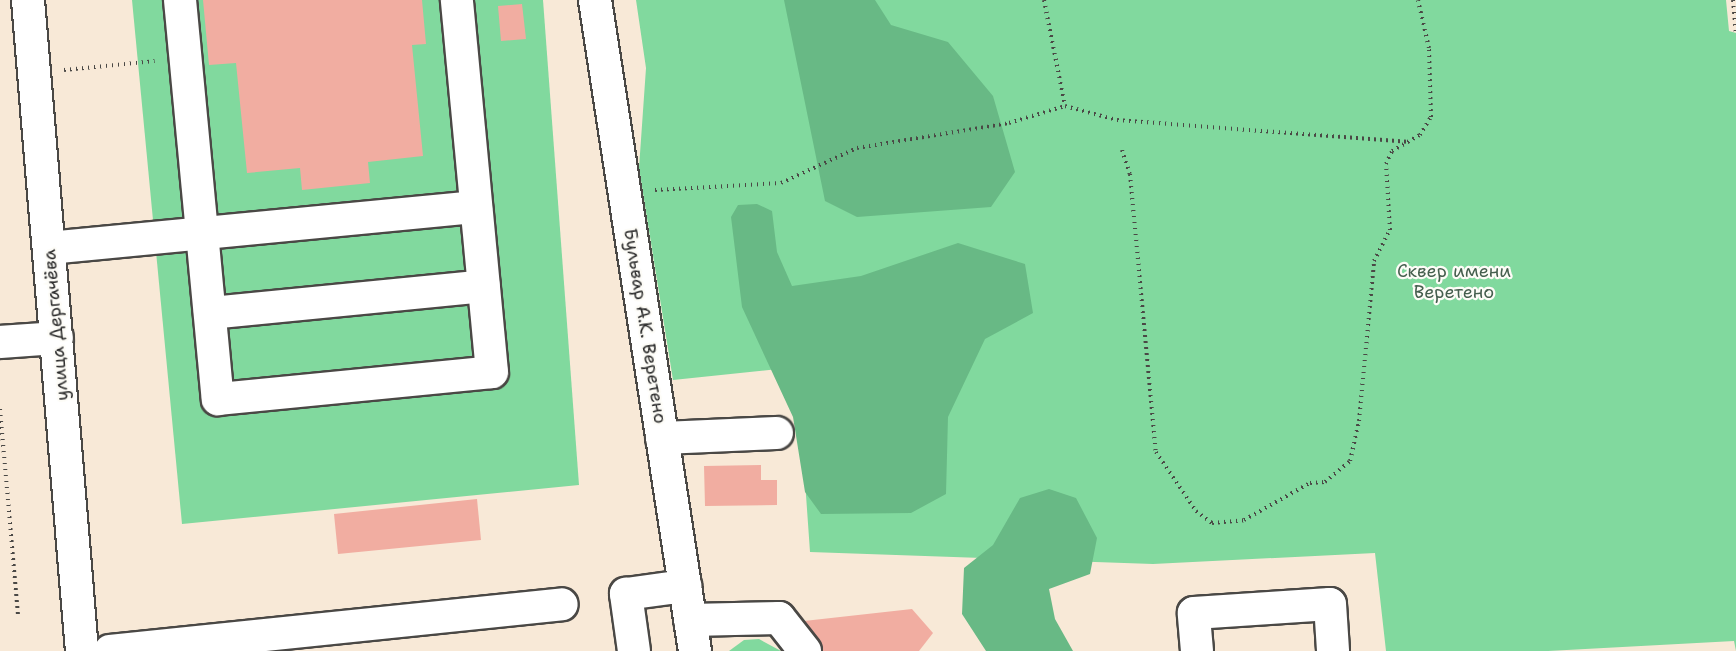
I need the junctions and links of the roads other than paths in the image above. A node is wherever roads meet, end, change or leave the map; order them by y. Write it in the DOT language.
graph roads {
  1 [pos="28,0"];
  2 [pos="180,0"];
  3 [pos="456,0"];
  4 [pos="595,0"];
  5 [pos="477,207"];
  6 [pos="202,233"];
  7 [pos="49,248"];
  8 [pos="484,286"];
  9 [pos="210,313"];
  10 [pos="57,338"];
  11 [pos="0,342"];
  12 [pos="777,433"];
  13 [pos="662,438"];
  14 [pos="685,586"];
  15 [pos="562,604"];
  16 [pos="690,620"];
  17 [pos="147,649"];
  18 [pos="82,651"];
  19 [pos="110,651"];
  20 [pos="634,651"];
  21 [pos="695,651"];
  22 [pos="805,651"];
  23 [pos="1197,651"];
  24 [pos="1333,651"];
  1 -- 7 [label="street, улица Дергачёва"];
  2 -- 6 [label="street"];
  3 -- 5 [label="street"];
  4 -- 13 [label="street, Бульвар А.К. Веретено"];
  5 -- 6 [label="street"];
  5 -- 8 [label="street"];
  6 -- 7 [label="street"];
  6 -- 9 [label="street"];
  7 -- 10 [label="street, улица Дергачёва"];
  8 -- 9 [label="street"];
  8 -- 9 [label="street"];
  10 -- 11 [label="street"];
  10 -- 18 [label="street, улица Дергачёва"];
  12 -- 13 [label="street"];
  13 -- 14 [label="street, Бульвар А.К. Веретено"];
  14 -- 16 [label="street, Бульвар А.К. Веретено"];
  14 -- 20 [label="street"];
  15 -- 17 [label="street"];
  16 -- 21 [label="street, Бульвар А.К. Веретено"];
  16 -- 22 [label="street"];
  17 -- 19 [label="street"];
  23 -- 24 [label="street"];
}
